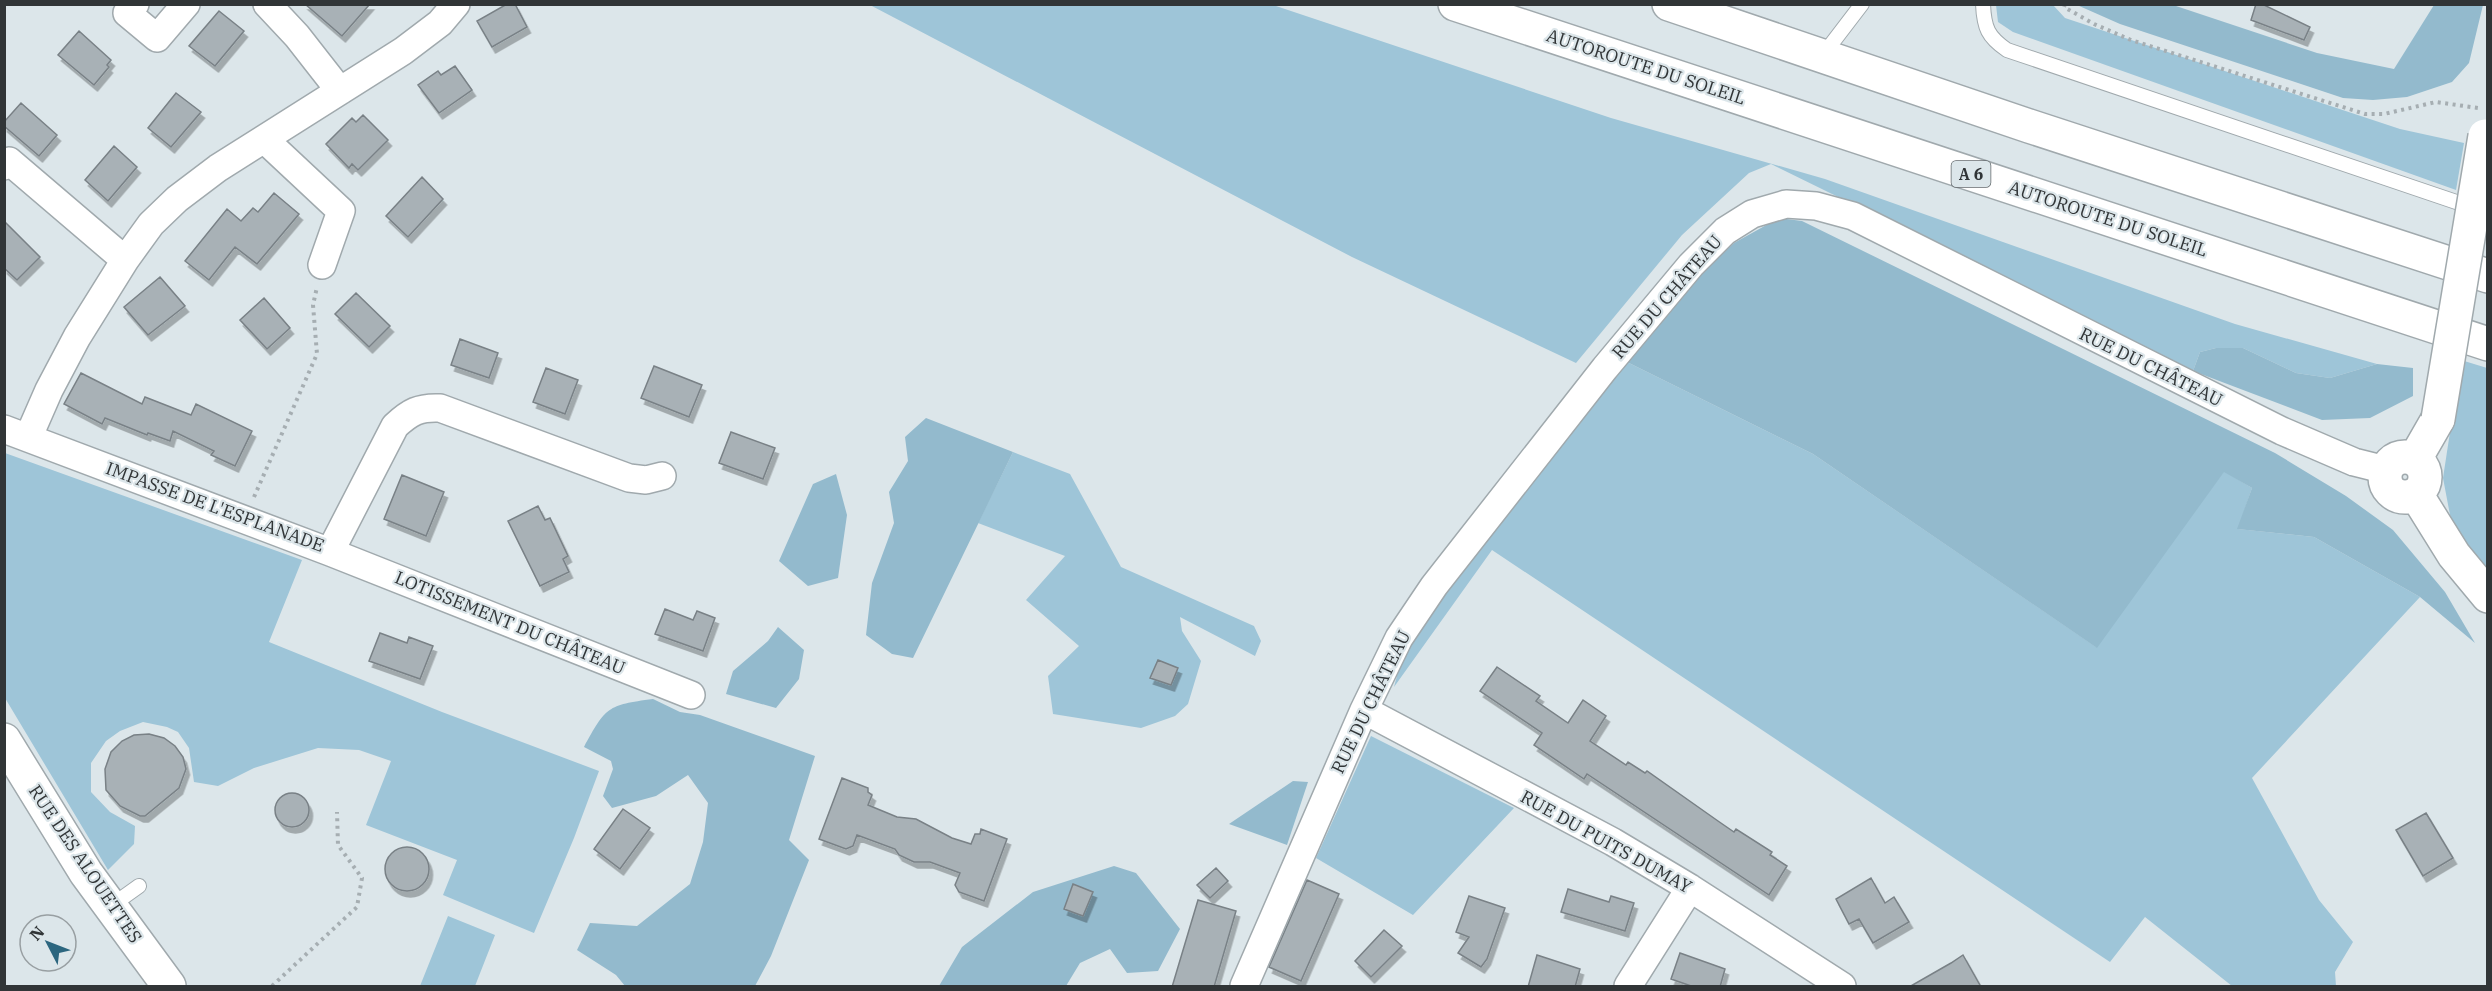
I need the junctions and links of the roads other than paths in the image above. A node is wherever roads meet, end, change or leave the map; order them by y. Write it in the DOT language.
graph roads {
  1 [pos="135,4"];
  2 [pos="186,4"];
  3 [pos="267,4"];
  4 [pos="456,4"];
  5 [pos="1455,4"];
  6 [pos="1669,4"];
  7 [pos="1862,4"];
  8 [pos="1983,4"];
  9 [pos="1822,56"];
  10 [pos="340,91"];
  11 [pos="2486,122"];
  12 [pos="264,139"];
  13 [pos="4,166"];
  14 [pos="2487,213"];
  15 [pos="124,260"];
  16 [pos="322,266"];
  17 [pos="2487,276"];
  18 [pos="2487,344"];
  19 [pos="16,433"];
  20 [pos="2400,464"];
  21 [pos="662,476"];
  22 [pos="330,552"];
  23 [pos="2487,596"];
  24 [pos="691,695"];
  25 [pos="1364,710"];
  26 [pos="4,740"];
  27 [pos="139,886"];
  28 [pos="1690,888"];
  29 [pos="111,906"];
  30 [pos="169,987"];
  31 [pos="1244,987"];
  32 [pos="1629,987"];
  33 [pos="1842,987"];
  1 -- 2 [label="street"];
  3 -- 10 [label="street"];
  4 -- 10 [label="street"];
  5 -- 18 [label="main road, AUTOROUTE DU SOLEIL / A 6"];
  6 -- 9 [label="main road"];
  7 -- 9 [label="lane"];
  8 -- 14 [label="lane"];
  9 -- 17 [label="main road"];
  10 -- 12 [label="street"];
  11 -- 20 [label="main road, bridge"];
  12 -- 15 [label="street"];
  12 -- 16 [label="street"];
  13 -- 15 [label="street"];
  15 -- 19 [label="street"];
  19 -- 22 [label="street, IMPASSE DE L'ESPLANADE"];
  20 -- 23 [label="main road"];
  20 -- 25 [label="street, RUE DU CHÂTEAU"];
  21 -- 22 [label="street, IMPASSE DE L'ESPLANADE"];
  22 -- 24 [label="street, LOTISSEMENT DU CHÂTEAU"];
  25 -- 28 [label="street, RUE DU PUITS DUMAY"];
  25 -- 31 [label="street, RUE DU CHÂTEAU"];
  26 -- 29 [label="main road, RUE DES ALOUETTES"];
  27 -- 29 [label="lane"];
  28 -- 32 [label="street"];
  28 -- 33 [label="street, RUE DU PUITS DUMAY"];
  29 -- 30 [label="main road, RUE DES ALOUETTES"];
}
